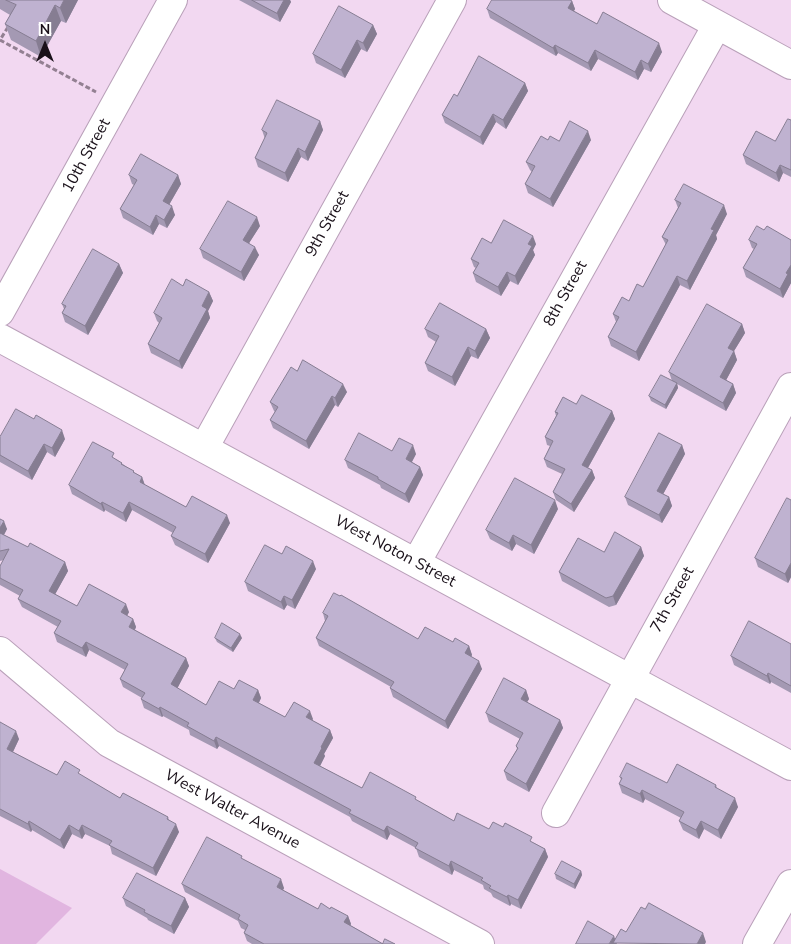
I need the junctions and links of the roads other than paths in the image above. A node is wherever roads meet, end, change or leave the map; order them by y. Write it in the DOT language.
graph roads {
  1 [pos="173,0"];
  2 [pos="452,0"];
  3 [pos="672,0"];
  4 [pos="717,25"];
  5 [pos="791,65"];
  6 [pos="0,312"];
  7 [pos="0,338"];
  8 [pos="791,387"];
  9 [pos="204,448"];
  10 [pos="416,563"];
  11 [pos="0,651"];
  12 [pos="629,679"];
  13 [pos="791,766"];
  14 [pos="556,813"];
  15 [pos="791,884"];
  16 [pos="480,944"];
  17 [pos="757,944"];
  1 -- 6 [label="street, 10th Street"];
  2 -- 9 [label="street, 9th Street"];
  3 -- 4 [label="street"];
  4 -- 5 [label="street"];
  4 -- 10 [label="street, 8th Street"];
  7 -- 9 [label="street, West Noton Street"];
  8 -- 12 [label="street, 7th Street"];
  9 -- 10 [label="street, West Noton Street"];
  10 -- 12 [label="street, West Noton Street"];
  11 -- 16 [label="street, West Walter Avenue"];
  12 -- 13 [label="street, West Noton Street"];
  12 -- 14 [label="street, 7th Street"];
  15 -- 17 [label="street"];
}
